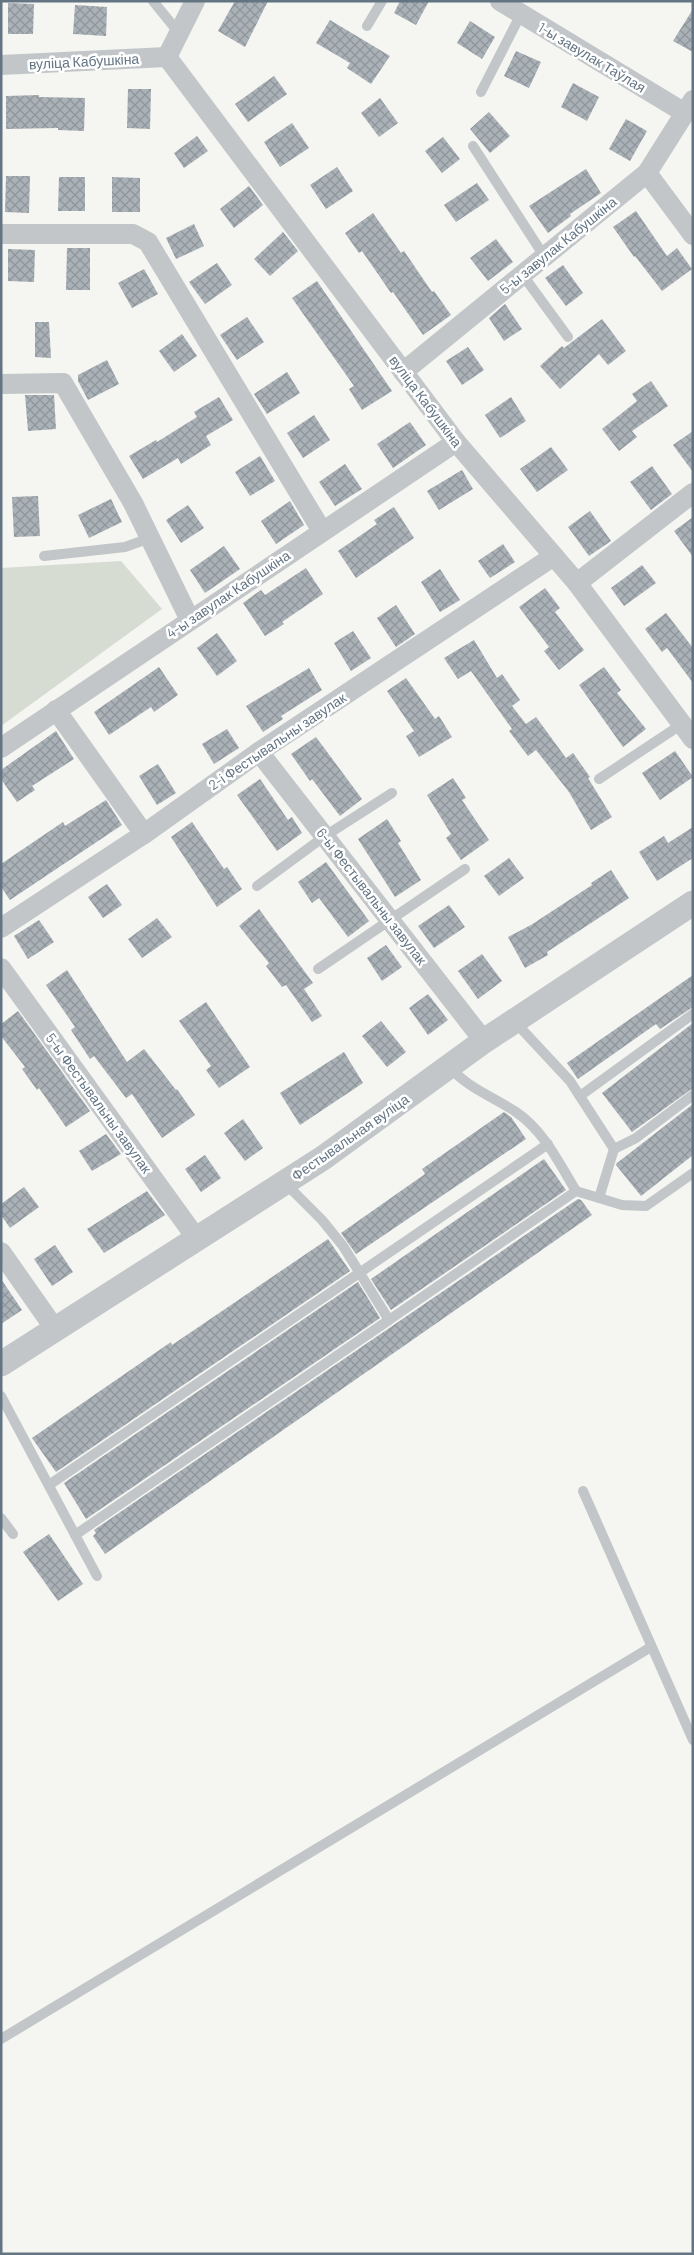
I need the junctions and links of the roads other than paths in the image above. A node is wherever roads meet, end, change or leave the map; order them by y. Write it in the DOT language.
graph roads {
  1 [pos="153,1"];
  2 [pos="195,1"];
  3 [pos="382,1"];
  4 [pos="503,2"];
  5 [pos="521,14"];
  6 [pos="367,26"];
  7 [pos="179,33"];
  8 [pos="167,57"];
  9 [pos="1,66"];
  10 [pos="481,92"];
  11 [pos="689,107"];
  12 [pos="473,146"];
  13 [pos="646,173"];
  14 [pos="1,234"];
  15 [pos="693,235"];
  16 [pos="544,256"];
  17 [pos="522,274"];
  18 [pos="568,337"];
  19 [pos="403,372"];
  20 [pos="1,384"];
  21 [pos="456,442"];
  22 [pos="693,493"];
  23 [pos="322,531"];
  24 [pos="150,538"];
  25 [pos="44,556"];
  26 [pos="554,556"];
  27 [pos="577,583"];
  28 [pos="190,620"];
  29 [pos="56,710"];
  30 [pos="687,732"];
  31 [pos="1,748"];
  32 [pos="259,752"];
  33 [pos="599,779"];
  34 [pos="392,793"];
  35 [pos="144,834"];
  36 [pos="325,836"];
  37 [pos="465,869"];
  38 [pos="258,886"];
  39 [pos="693,903"];
  40 [pos="389,919"];
  41 [pos="1,928"];
  42 [pos="1,968"];
  43 [pos="318,969"];
  44 [pos="693,1014"];
  45 [pos="514,1021"];
  46 [pos="484,1041"];
  47 [pos="450,1066"];
  48 [pos="693,1095"];
  49 [pos="580,1096"];
  50 [pos="548,1144"];
  51 [pos="614,1149"];
  52 [pos="693,1173"];
  53 [pos="285,1183"];
  54 [pos="576,1190"];
  55 [pos="599,1198"];
  56 [pos="197,1239"];
  57 [pos="1,1252"];
  58 [pos="360,1273"];
  59 [pos="389,1320"];
  60 [pos="56,1328"];
  61 [pos="1,1364"];
  62 [pos="1,1396"];
  63 [pos="49,1485"];
  64 [pos="583,1491"];
  65 [pos="1,1518"];
  66 [pos="13,1534"];
  67 [pos="75,1535"];
  68 [pos="97,1576"];
  69 [pos="650,1647"];
  70 [pos="693,1740"];
  71 [pos="1,2039"];
  1 -- 7 [label="lane"];
  2 -- 7 [label="street"];
  3 -- 6 [label="lane"];
  4 -- 5 [label="street, 1-ы завулак Таўлая"];
  5 -- 10 [label="lane"];
  5 -- 11 [label="street, 1-ы завулак Таўлая"];
  7 -- 8 [label="street"];
  8 -- 9 [label="street, вуліца Кабушкіна"];
  8 -- 19 [label="street, вуліца Кабушкіна"];
  11 -- 13 [label="street, 5-ы завулак Кабушкіна"];
  12 -- 16 [label="lane"];
  13 -- 15 [label="street"];
  13 -- 16 [label="street, 5-ы завулак Кабушкіна"];
  14 -- 23 [label="street"];
  16 -- 17 [label="street, 5-ы завулак Кабушкіна"];
  17 -- 18 [label="lane"];
  17 -- 19 [label="street, 5-ы завулак Кабушкіна"];
  19 -- 21 [label="street, вуліца Кабушкіна"];
  20 -- 24 [label="street"];
  21 -- 23 [label="street, 4-ы завулак Кабушкіна"];
  21 -- 26 [label="street, вуліца Кабушкіна"];
  22 -- 27 [label="street"];
  23 -- 28 [label="street, 4-ы завулак Кабушкіна"];
  24 -- 25 [label="lane"];
  24 -- 28 [label="street"];
  26 -- 27 [label="street, вуліца Кабушкіна"];
  26 -- 32 [label="street, 2-і Фестывальны завулак"];
  27 -- 30 [label="street, вуліца Кабушкіна"];
  28 -- 29 [label="street, 4-ы завулак Кабушкіна"];
  29 -- 31 [label="street, 4-ы завулак Кабушкіна"];
  29 -- 35 [label="street"];
  30 -- 33 [label="lane"];
  32 -- 35 [label="street, 2-і Фестывальны завулак"];
  32 -- 36 [label="street, 6-ы Фестывальны завулак"];
  34 -- 36 [label="lane"];
  35 -- 41 [label="street, 2-і Фестывальны завулак"];
  36 -- 38 [label="lane"];
  36 -- 40 [label="street, 6-ы Фестывальны завулак"];
  37 -- 40 [label="lane"];
  39 -- 45 [label="street, Фестывальная вуліца"];
  40 -- 43 [label="lane"];
  40 -- 46 [label="street, 6-ы Фестывальны завулак"];
  42 -- 56 [label="street, 5-ы Фестывальны завулак"];
  44 -- 49 [label="lane"];
  45 -- 46 [label="street, Фестывальная вуліца"];
  45 -- 49 [label="lane"];
  46 -- 47 [label="street, Фестывальная вуліца"];
  47 -- 50 [label="lane"];
  47 -- 53 [label="street, Фестывальная вуліца"];
  48 -- 51 [label="lane"];
  49 -- 51 [label="lane"];
  50 -- 54 [label="lane"];
  50 -- 58 [label="lane"];
  51 -- 55 [label="lane"];
  52 -- 55 [label="lane"];
  53 -- 56 [label="street, Фестывальная вуліца"];
  53 -- 58 [label="lane"];
  54 -- 55 [label="lane"];
  54 -- 59 [label="lane"];
  56 -- 60 [label="street, Фестывальная вуліца"];
  57 -- 60 [label="street"];
  58 -- 59 [label="lane"];
  58 -- 63 [label="lane"];
  59 -- 67 [label="lane"];
  60 -- 61 [label="street, Фестывальная вуліца"];
  62 -- 63 [label="lane"];
  63 -- 67 [label="lane"];
  64 -- 69 [label="lane"];
  65 -- 66 [label="lane"];
  67 -- 68 [label="lane"];
  69 -- 70 [label="lane"];
  69 -- 71 [label="lane"];
}
